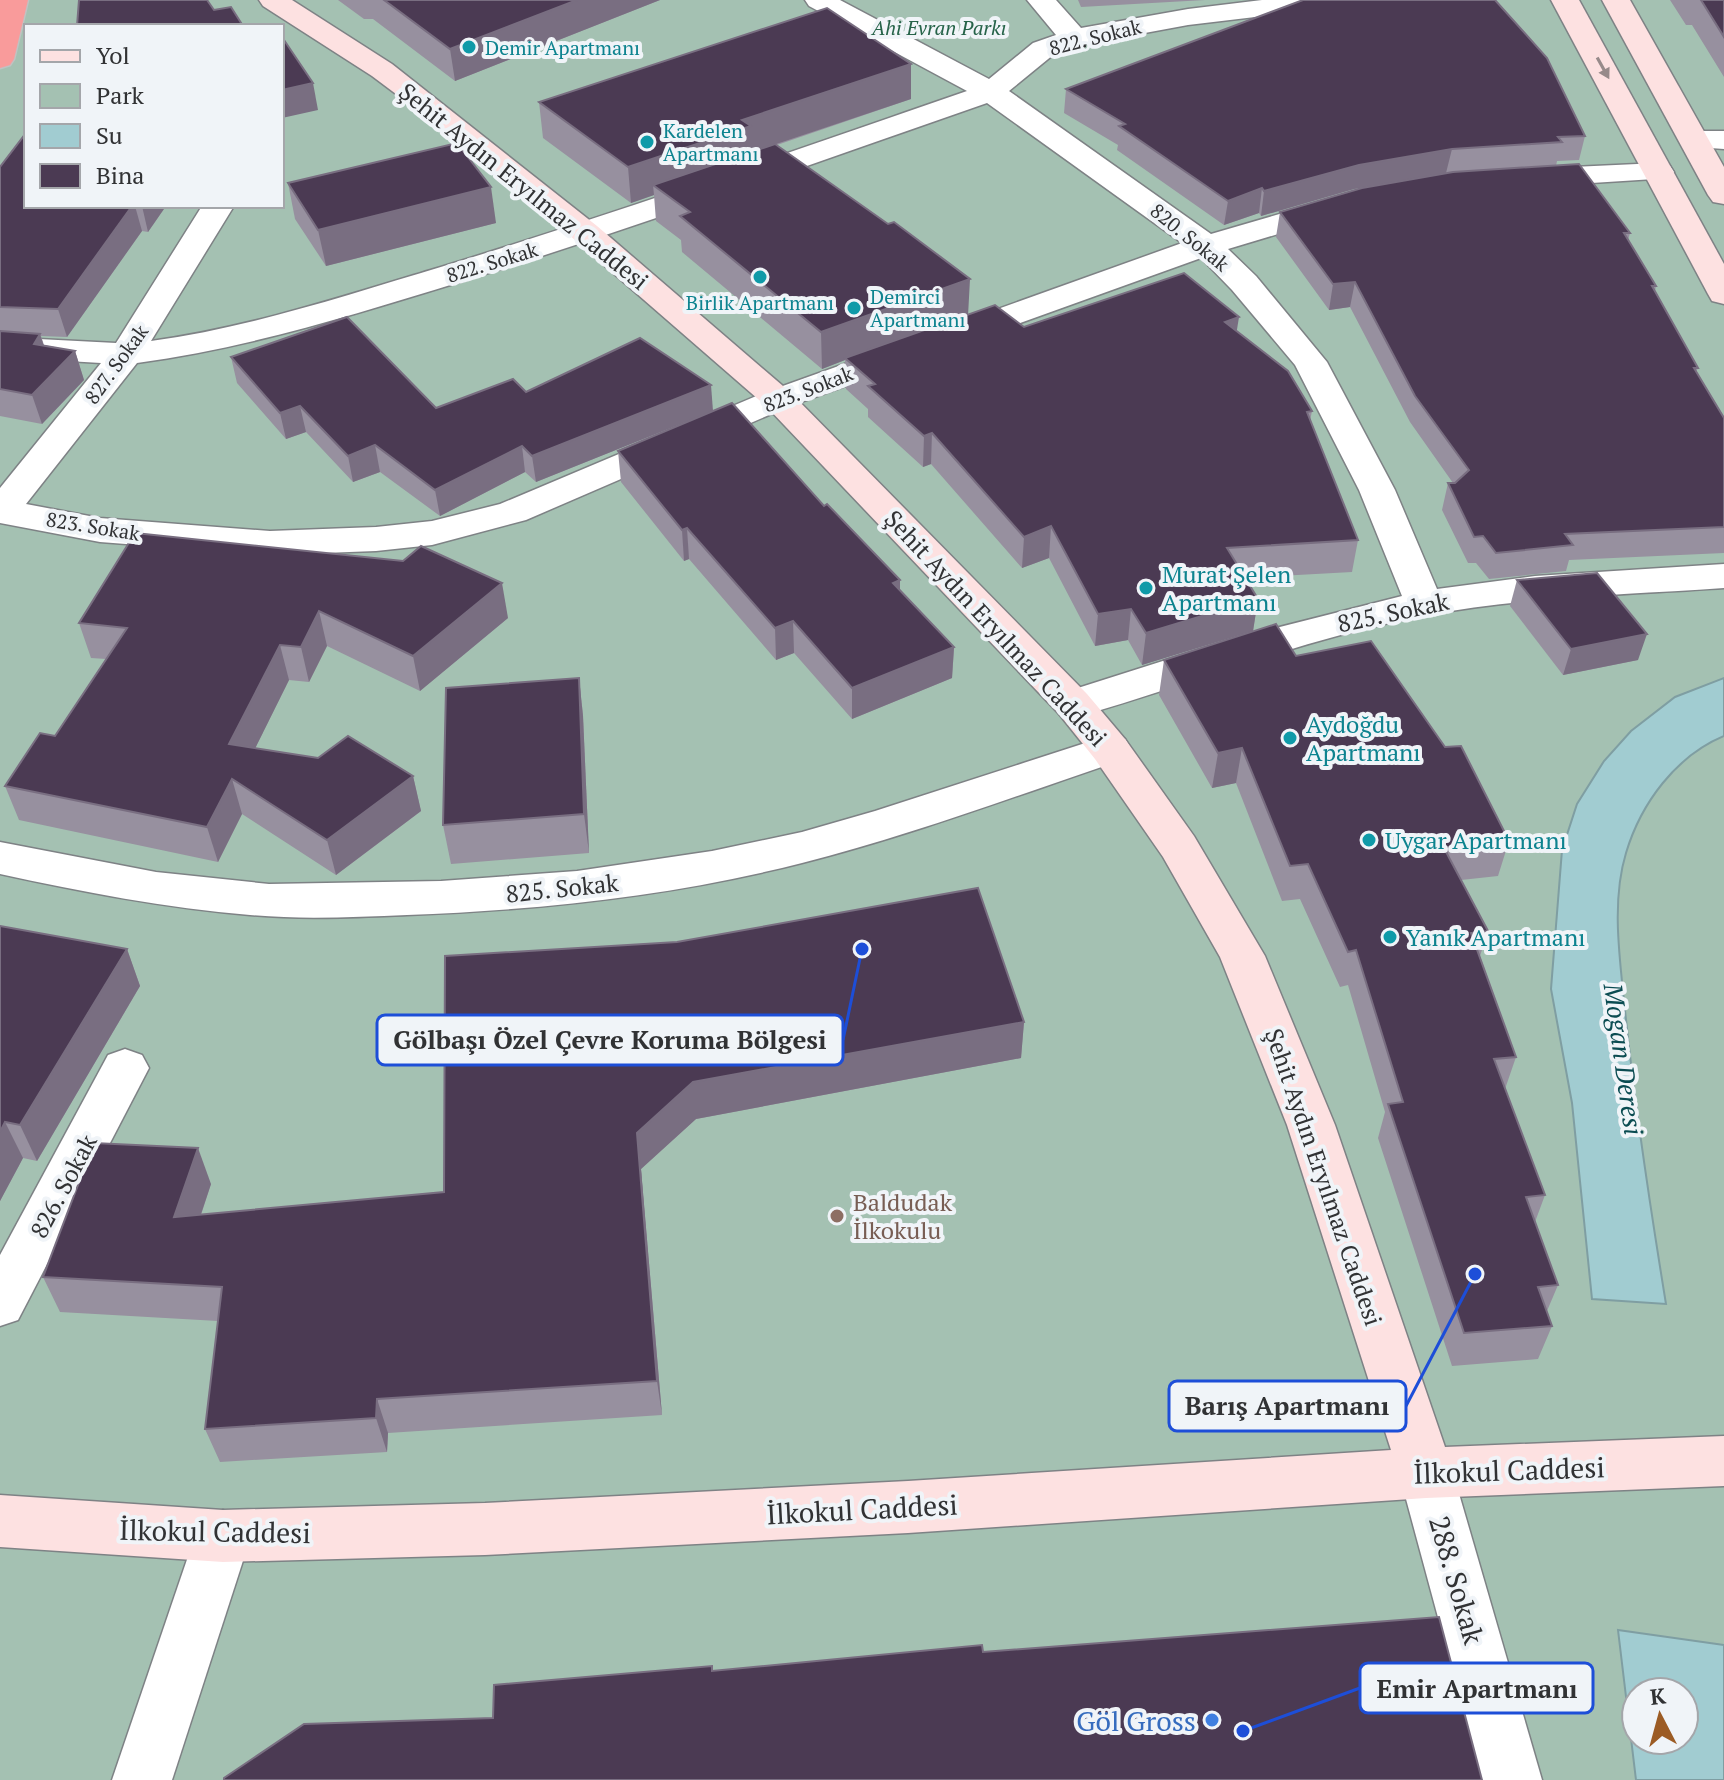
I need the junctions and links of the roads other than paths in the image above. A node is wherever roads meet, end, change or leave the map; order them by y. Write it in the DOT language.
graph roads {
  1 [pos="14,0"];
  2 [pos="273,0"];
  3 [pos="819,0"];
  4 [pos="1041,0"];
  5 [pos="1332,0"];
  6 [pos="1565,0"];
  7 [pos="1616,0"];
  8 [pos="1074,38"];
  9 [pos="0,59"];
  10 [pos="991,92"];
  11 [pos="1694,140"];
  12 [pos="1724,140"];
  13 [pos="1659,172"];
  14 [pos="1504,179"];
  15 [pos="1724,195"];
  16 [pos="1367,199"];
  17 [pos="217,208"];
  18 [pos="586,233"];
  19 [pos="1206,245"];
  20 [pos="1724,294"];
  21 [pos="0,347"];
  22 [pos="126,354"];
  23 [pos="778,399"];
  24 [pos="1,511"];
  25 [pos="1724,576"];
  26 [pos="1424,603"];
  27 [pos="1073,704"];
  28 [pos="1110,749"];
  29 [pos="0,858"];
  30 [pos="125,1068"];
  31 [pos="0,1304"];
  32 [pos="1712,1467"];
  33 [pos="1426,1473"];
  34 [pos="0,1521"];
  35 [pos="223,1536"];
  36 [pos="142,1780"];
  37 [pos="1512,1780"];
  1 -- 9 [label="highway"];
  2 -- 18 [label="street, Şehit Aydın Eryılmaz Caddesi"];
  3 -- 10 [label="street, 820. Sokak"];
  4 -- 8 [label="street"];
  5 -- 8 [label="street, 822. Sokak"];
  6 -- 13 [label="street, one-way"];
  7 -- 11 [label="street"];
  8 -- 10 [label="street, 822. Sokak"];
  10 -- 18 [label="street, 822. Sokak"];
  10 -- 19 [label="street, 820. Sokak"];
  11 -- 12 [label="street"];
  11 -- 15 [label="street"];
  13 -- 14 [label="street"];
  13 -- 20 [label="street"];
  16 -- 19 [label="street, 823. Sokak"];
  17 -- 22 [label="street, 827. Sokak"];
  18 -- 22 [label="street, 822. Sokak"];
  18 -- 23 [label="street, Şehit Aydın Eryılmaz Caddesi"];
  19 -- 23 [label="street, 823. Sokak"];
  19 -- 26 [label="street, 820. Sokak"];
  21 -- 22 [label="street, 822. Sokak"];
  22 -- 24 [label="street, 827. Sokak"];
  23 -- 24 [label="street, 823. Sokak"];
  23 -- 27 [label="street, Şehit Aydın Eryılmaz Caddesi"];
  25 -- 26 [label="street, 825. Sokak"];
  26 -- 27 [label="street, 825. Sokak"];
  27 -- 28 [label="street, Şehit Aydın Eryılmaz Caddesi"];
  28 -- 29 [label="street, 825. Sokak"];
  28 -- 33 [label="street, Şehit Aydın Eryılmaz Caddesi"];
  30 -- 31 [label="street, 826. Sokak"];
  32 -- 33 [label="street, İlkokul Caddesi"];
  33 -- 35 [label="street, İlkokul Caddesi"];
  33 -- 37 [label="street, 288. Sokak"];
  34 -- 35 [label="street, İlkokul Caddesi"];
  35 -- 36 [label="street"];
}
